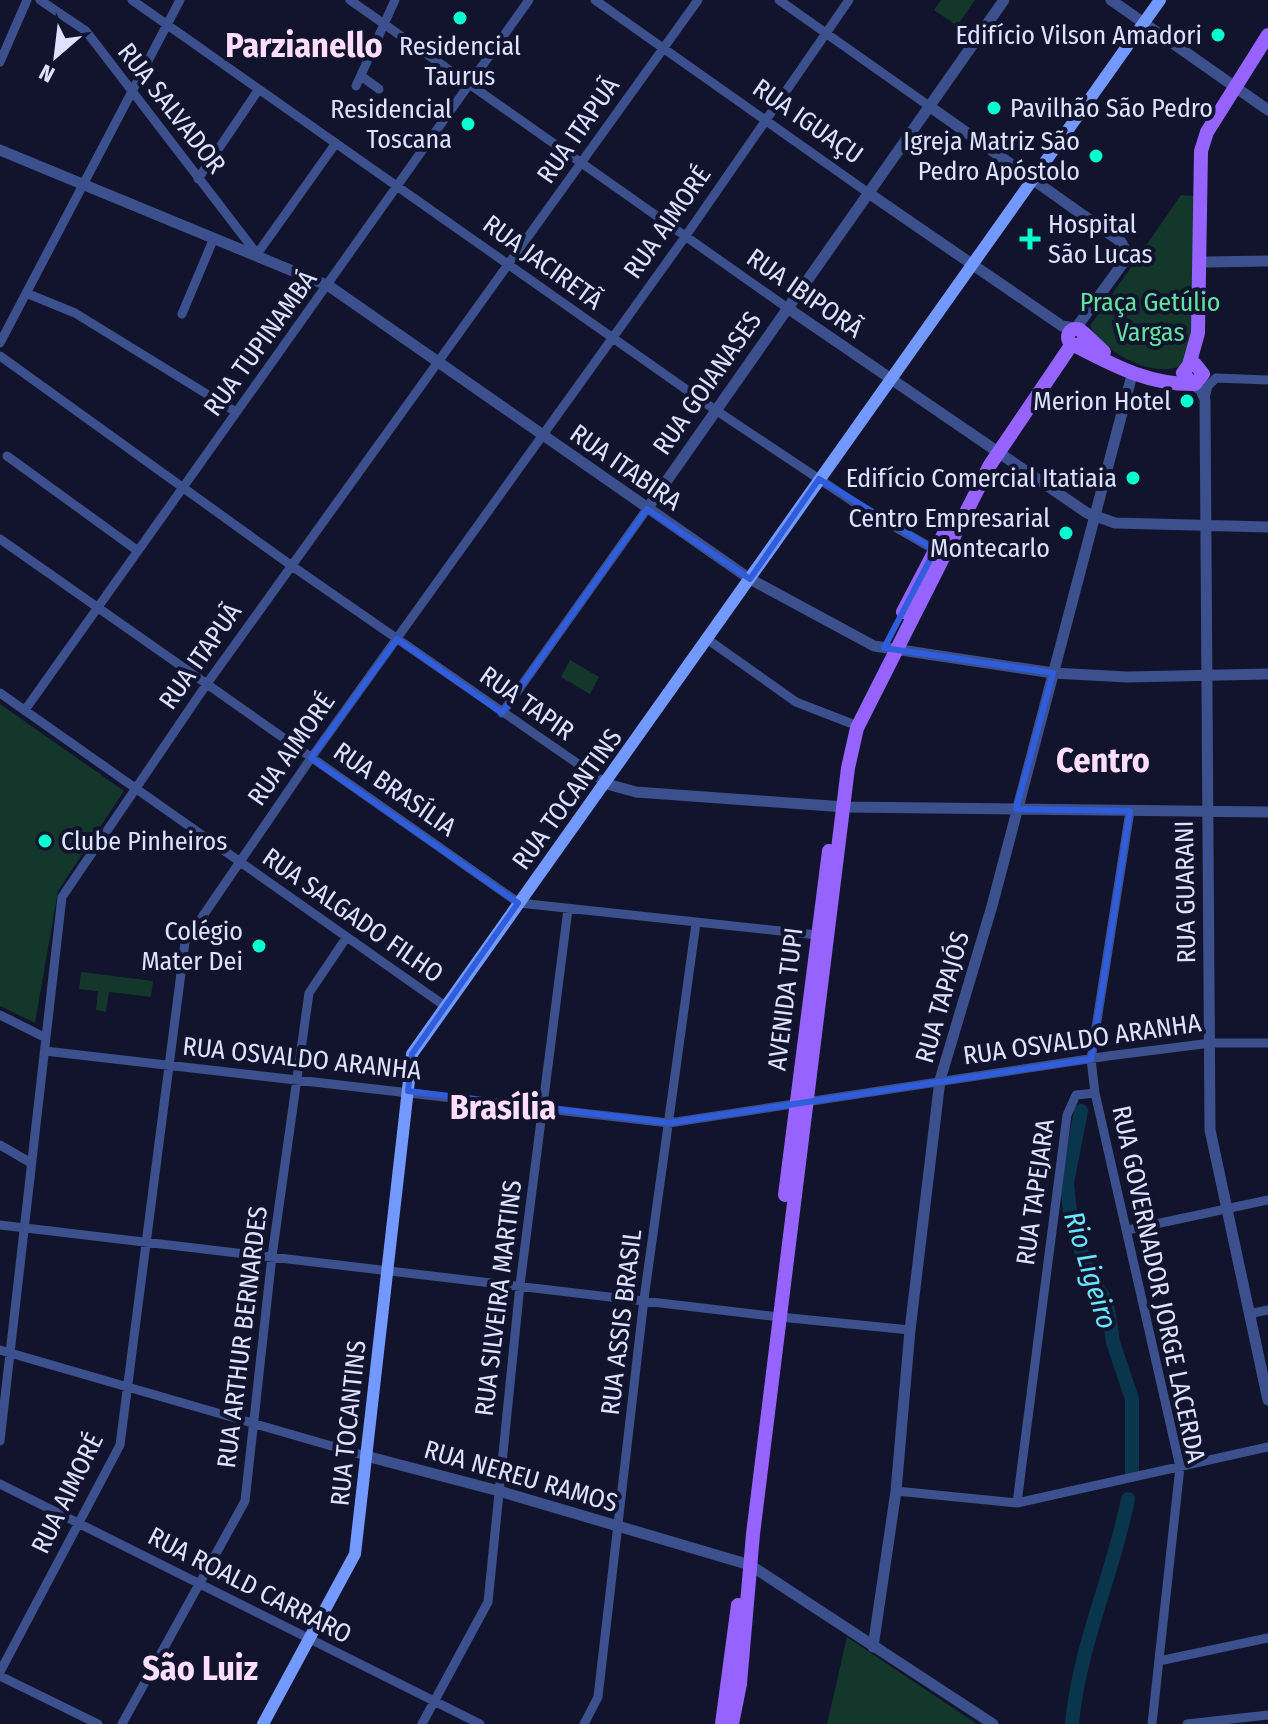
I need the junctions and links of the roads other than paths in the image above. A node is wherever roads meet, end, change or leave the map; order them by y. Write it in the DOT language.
graph roads {
  1 [pos="27,0"];
  2 [pos="40,0"];
  3 [pos="132,0"];
  4 [pos="180,0"];
  5 [pos="350,0"];
  6 [pos="395,0"];
  7 [pos="529,0"];
  8 [pos="595,0"];
  9 [pos="698,0"];
  10 [pos="779,0"];
  11 [pos="849,0"];
  12 [pos="1004,0"];
  13 [pos="1111,0"];
  14 [pos="1160,0"];
  15 [pos="1144,23"];
  16 [pos="167,24"];
  17 [pos="384,24"];
  18 [pos="826,32"];
  19 [pos="1268,35"];
  20 [pos="663,48"];
  21 [pos="1268,50"];
  22 [pos="0,62"];
  23 [pos="470,84"];
  24 [pos="1239,88"];
  25 [pos="259,89"];
  26 [pos="379,89"];
  27 [pos="129,90"];
  28 [pos="929,106"];
  29 [pos="1268,110"];
  30 [pos="765,121"];
  31 [pos="336,143"];
  32 [pos="0,150"];
  33 [pos="582,163"];
  34 [pos="198,179"];
  35 [pos="1033,180"];
  36 [pos="81,183"];
  37 [pos="398,187"];
  38 [pos="867,192"];
  39 [pos="685,237"];
  40 [pos="214,238"];
  41 [pos="257,254"];
  42 [pos="1268,261"];
  43 [pos="1206,262"];
  44 [pos="509,264"];
  45 [pos="972,265"];
  46 [pos="329,286"];
  47 [pos="26,293"];
  48 [pos="786,307"];
  49 [pos="182,314"];
  50 [pos="1075,336"];
  51 [pos="611,338"];
  52 [pos="0,343"];
  53 [pos="0,356"];
  54 [pos="437,361"];
  55 [pos="1198,370"];
  56 [pos="1132,375"];
  57 [pos="889,378"];
  58 [pos="1268,380"];
  59 [pos="1192,384"];
  60 [pos="1205,400"];
  61 [pos="714,409"];
  62 [pos="236,412"];
  63 [pos="541,434"];
  64 [pos="995,449"];
  65 [pos="7,456"];
  66 [pos="819,479"];
  67 [pos="183,489"];
  68 [pos="647,509"];
  69 [pos="1094,515"];
  70 [pos="1205,525"];
  71 [pos="1268,527"];
  72 [pos="0,539"];
  73 [pos="935,550"];
  74 [pos="138,551"];
  75 [pos="292,566"];
  76 [pos="750,579"];
  77 [pos="98,609"];
  78 [pos="397,639"];
  79 [pos="707,639"];
  80 [pos="889,649"];
  81 [pos="1053,673"];
  82 [pos="1207,674"];
  83 [pos="1268,674"];
  84 [pos="206,685"];
  85 [pos="0,693"];
  86 [pos="25,710"];
  87 [pos="502,713"];
  88 [pos="850,723"];
  89 [pos="311,758"];
  90 [pos="607,784"];
  91 [pos="135,787"];
  92 [pos="840,806"];
  93 [pos="1016,809"];
  94 [pos="1130,811"];
  95 [pos="1268,812"];
  96 [pos="1208,813"];
  97 [pos="239,862"];
  98 [pos="519,903"];
  99 [pos="568,909"];
  100 [pos="696,923"];
  101 [pos="817,935"];
  102 [pos="346,938"];
  103 [pos="445,1006"];
  104 [pos="0,1015"];
  105 [pos="46,1038"];
  106 [pos="1211,1043"];
  107 [pos="1268,1043"];
  108 [pos="45,1051"];
  109 [pos="1091,1059"];
  110 [pos="169,1066"];
  111 [pos="940,1080"];
  112 [pos="297,1081"];
  113 [pos="408,1091"];
  114 [pos="1095,1093"];
  115 [pos="802,1103"];
  116 [pos="543,1109"];
  117 [pos="669,1123"];
  118 [pos="0,1145"];
  119 [pos="31,1163"];
  120 [pos="1268,1200"];
  121 [pos="1228,1209"];
  122 [pos="0,1225"];
  123 [pos="24,1228"];
  124 [pos="1128,1230"];
  125 [pos="147,1243"];
  126 [pos="272,1256"];
  127 [pos="387,1270"];
  128 [pos="520,1285"];
  129 [pos="644,1299"];
  130 [pos="1268,1310"];
  131 [pos="1249,1314"];
  132 [pos="775,1317"];
  133 [pos="910,1330"];
  134 [pos="5,1351"];
  135 [pos="130,1385"];
  136 [pos="1268,1400"];
  137 [pos="255,1421"];
  138 [pos="0,1441"];
  139 [pos="1268,1447"];
  140 [pos="366,1456"];
  141 [pos="1180,1467"];
  142 [pos="0,1484"];
  143 [pos="499,1491"];
  144 [pos="896,1491"];
  145 [pos="1017,1503"];
  146 [pos="79,1524"];
  147 [pos="618,1526"];
  148 [pos="746,1563"];
  149 [pos="198,1583"];
  150 [pos="1268,1638"];
  151 [pos="309,1639"];
  152 [pos="873,1647"];
  153 [pos="1159,1661"];
  154 [pos="0,1674"];
  155 [pos="434,1701"];
  156 [pos="1268,1715"];
  157 [pos="98,1724"];
  158 [pos="122,1724"];
  159 [pos="263,1724"];
  160 [pos="422,1724"];
  161 [pos="480,1724"];
  162 [pos="584,1724"];
  163 [pos="722,1724"];
  164 [pos="732,1724"];
  165 [pos="993,1724"];
  166 [pos="1152,1724"];
  167 [pos="1187,1724"];
  1 -- 22 [label="street"];
  2 -- 27 [label="street, RUA SALVADOR"];
  3 -- 16 [label="street, RUA JACIRETÃ"];
  4 -- 16 [label="street"];
  5 -- 17 [label="street, RUA IBIPORÃ"];
  6 -- 17 [label="street"];
  7 -- 23 [label="street, RUA TUPINAMBÁ"];
  8 -- 20 [label="street, RUA IGUAÇU"];
  9 -- 20 [label="street, RUA ITAPUÃ"];
  10 -- 18 [label="street"];
  11 -- 18 [label="street, RUA AIMORÉ"];
  12 -- 28 [label="street, RUA GOIANASES"];
  13 -- 15 [label="street"];
  14 -- 15 [label="main road, RUA TOCANTINS"];
  15 -- 24 [label="street"];
  15 -- 35 [label="main road, RUA TOCANTINS"];
  16 -- 25 [label="street, RUA JACIRETÃ"];
  16 -- 27 [label="street"];
  17 -- 23 [label="street, RUA IBIPORÃ"];
  17 -- 26 [label="street"];
  18 -- 28 [label="street"];
  18 -- 30 [label="street, RUA AIMORÉ"];
  19 -- 24 [label="main road"];
  20 -- 30 [label="street, RUA IGUAÇU"];
  20 -- 33 [label="street, RUA ITAPUÃ"];
  21 -- 24 [label="main road"];
  23 -- 33 [label="street, RUA IBIPORÃ"];
  23 -- 37 [label="street, RUA TUPINAMBÁ"];
  24 -- 29 [label="street"];
  24 -- 43 [label="main road"];
  24 -- 55 [label="main road"];
  25 -- 31 [label="street, RUA JACIRETÃ"];
  25 -- 34 [label="street"];
  27 -- 34 [label="street, RUA SALVADOR"];
  27 -- 36 [label="street"];
  28 -- 35 [label="street"];
  28 -- 38 [label="street, RUA GOIANASES"];
  30 -- 38 [label="street, RUA IGUAÇU"];
  30 -- 39 [label="street, RUA AIMORÉ"];
  31 -- 37 [label="street, RUA JACIRETÃ"];
  31 -- 41 [label="street"];
  32 -- 36 [label="street, RUA ITABIRA"];
  33 -- 39 [label="street, RUA IBIPORÃ"];
  33 -- 44 [label="street, RUA ITAPUÃ"];
  34 -- 41 [label="street, RUA SALVADOR"];
  35 -- 45 [label="main road, RUA TOCANTINS"];
  35 -- 50 [label="street"];
  36 -- 40 [label="street, RUA ITABIRA"];
  36 -- 47 [label="street"];
  37 -- 44 [label="street, RUA JACIRETÃ"];
  37 -- 46 [label="street, RUA TUPINAMBÁ"];
  38 -- 45 [label="street, RUA IGUAÇU"];
  38 -- 48 [label="street, RUA GOIANASES"];
  39 -- 48 [label="street, RUA IBIPORÃ"];
  39 -- 51 [label="street, RUA AIMORÉ"];
  40 -- 41 [label="street, RUA ITABIRA"];
  40 -- 49 [label="street"];
  41 -- 46 [label="street, RUA ITABIRA"];
  42 -- 43 [label="street"];
  43 -- 55 [label="main road"];
  44 -- 51 [label="street, RUA JACIRETÃ"];
  44 -- 54 [label="street, RUA ITAPUÃ"];
  45 -- 50 [label="street, RUA IGUAÇU"];
  45 -- 57 [label="main road, RUA TOCANTINS"];
  46 -- 54 [label="street, RUA ITABIRA"];
  46 -- 62 [label="street, RUA TUPINAMBÁ"];
  47 -- 52 [label="street"];
  47 -- 62 [label="street"];
  48 -- 57 [label="street, RUA IBIPORÃ"];
  48 -- 61 [label="street, RUA GOIANASES"];
  50 -- 55 [label="main road, RUA IGUAÇU"];
  50 -- 56 [label="main road, RUA IGUAÇU"];
  50 -- 64 [label="main road, AVENIDA TUPI"];
  51 -- 61 [label="street, RUA JACIRETÃ"];
  51 -- 63 [label="street, RUA AIMORÉ"];
  53 -- 67 [label="street, RUA TAPIR"];
  54 -- 63 [label="street, RUA ITABIRA"];
  54 -- 75 [label="street, RUA ITAPUÃ"];
  55 -- 58 [label="street, RUA IGUAÇU"];
  55 -- 59 [label="main road"];
  55 -- 60 [label="street"];
  56 -- 59 [label="main road, RUA IGUAÇU"];
  56 -- 69 [label="street, RUA TAPAJÓS"];
  57 -- 64 [label="street, RUA IBIPORÃ"];
  57 -- 66 [label="main road, RUA TOCANTINS"];
  59 -- 60 [label="street"];
  60 -- 70 [label="street, RUA GUARANI"];
  61 -- 66 [label="street, RUA JACIRETÃ"];
  61 -- 68 [label="street, RUA GOIANASES"];
  62 -- 67 [label="street, RUA TUPINAMBÁ"];
  63 -- 68 [label="street, RUA ITABIRA"];
  63 -- 78 [label="street, RUA AIMORÉ"];
  64 -- 69 [label="street, RUA IBIPORÃ"];
  64 -- 73 [label="main road, AVENIDA TUPI"];
  64 -- 80 [label="main road, AVENIDA TUPI"];
  65 -- 74 [label="street"];
  66 -- 73 [label="street, RUA JACIRETÃ"];
  66 -- 76 [label="main road, RUA TOCANTINS"];
  67 -- 74 [label="street, RUA TUPINAMBÁ"];
  67 -- 75 [label="street, RUA TAPIR"];
  68 -- 76 [label="street, RUA ITABIRA"];
  68 -- 87 [label="street, RUA GOIANASES"];
  69 -- 70 [label="street, RUA IBIPORÃ"];
  69 -- 81 [label="street, RUA TAPAJÓS"];
  70 -- 71 [label="street, RUA IBIPORÃ"];
  70 -- 82 [label="street, RUA GUARANI"];
  72 -- 77 [label="street, RUA BRASÍLIA"];
  73 -- 80 [label="main road, AVENIDA TUPI"];
  74 -- 77 [label="street, RUA TUPINAMBÁ"];
  75 -- 78 [label="street, RUA TAPIR"];
  75 -- 84 [label="street, RUA ITAPUÃ"];
  76 -- 79 [label="main road, RUA TOCANTINS"];
  76 -- 80 [label="street, RUA ITABIRA"];
  77 -- 84 [label="street, RUA BRASÍLIA"];
  77 -- 86 [label="street, RUA TUPINAMBÁ"];
  78 -- 87 [label="street, RUA TAPIR"];
  78 -- 89 [label="street, RUA AIMORÉ"];
  79 -- 88 [label="street"];
  79 -- 90 [label="main road, RUA TOCANTINS"];
  80 -- 81 [label="street, RUA ITABIRA"];
  80 -- 88 [label="main road, AVENIDA TUPI"];
  80 -- 92 [label="main road, AVENIDA TUPI"];
  81 -- 82 [label="street, RUA ITABIRA"];
  81 -- 93 [label="street, RUA TAPAJÓS"];
  82 -- 83 [label="street, RUA ITABIRA"];
  82 -- 96 [label="street, RUA GUARANI"];
  84 -- 89 [label="street, RUA BRASÍLIA"];
  84 -- 91 [label="street, RUA ITAPUÃ"];
  85 -- 86 [label="street, RUA SALGADO FILHO"];
  86 -- 91 [label="street, RUA SALGADO FILHO"];
  87 -- 90 [label="street, RUA TAPIR"];
  88 -- 92 [label="main road, AVENIDA TUPI"];
  89 -- 97 [label="street, RUA AIMORÉ"];
  89 -- 98 [label="street, RUA BRASÍLIA"];
  90 -- 92 [label="street, RUA TAPIR"];
  90 -- 98 [label="main road, RUA TOCANTINS"];
  91 -- 97 [label="street, RUA SALGADO FILHO"];
  91 -- 105 [label="street, RUA ITAPUÃ"];
  92 -- 93 [label="street, RUA TAPIR"];
  92 -- 101 [label="main road, AVENIDA TUPI"];
  92 -- 115 [label="main road, AVENIDA TUPI"];
  93 -- 94 [label="street, RUA TAPIR"];
  93 -- 111 [label="street, RUA TAPAJÓS"];
  94 -- 96 [label="street, RUA TAPIR"];
  94 -- 109 [label="street"];
  95 -- 96 [label="street, RUA TAPIR"];
  96 -- 106 [label="street, RUA GUARANI"];
  97 -- 102 [label="street, RUA SALGADO FILHO"];
  97 -- 110 [label="street, RUA AIMORÉ"];
  98 -- 99 [label="street, RUA BRASÍLIA"];
  98 -- 103 [label="main road, RUA TOCANTINS"];
  99 -- 100 [label="street, RUA BRASÍLIA"];
  99 -- 116 [label="street, RUA SILVEIRA MARTINS"];
  100 -- 101 [label="street, RUA BRASÍLIA"];
  100 -- 117 [label="street, RUA ASSIS BRASIL"];
  101 -- 115 [label="main road, AVENIDA TUPI"];
  102 -- 103 [label="street, RUA SALGADO FILHO"];
  102 -- 112 [label="street, RUA ARTHUR BERNARDES"];
  103 -- 113 [label="main road, RUA TOCANTINS"];
  104 -- 105 [label="street"];
  105 -- 108 [label="street, RUA ITAPUÃ"];
  106 -- 107 [label="street, RUA OSVALDO ARANHA"];
  106 -- 109 [label="street, RUA OSVALDO ARANHA"];
  106 -- 121 [label="street, RUA GUARANI"];
  108 -- 110 [label="street, RUA OSVALDO ARANHA"];
  108 -- 119 [label="street, RUA ITAPUÃ"];
  109 -- 111 [label="street, RUA OSVALDO ARANHA"];
  109 -- 114 [label="street"];
  110 -- 112 [label="street, RUA OSVALDO ARANHA"];
  110 -- 125 [label="street, RUA AIMORÉ"];
  111 -- 115 [label="street, RUA OSVALDO ARANHA"];
  111 -- 133 [label="street, RUA TAPAJÓS"];
  112 -- 113 [label="street, RUA OSVALDO ARANHA"];
  112 -- 126 [label="street, RUA ARTHUR BERNARDES"];
  113 -- 116 [label="street, RUA OSVALDO ARANHA"];
  113 -- 127 [label="main road, RUA TOCANTINS"];
  114 -- 124 [label="street, RUA GOVERNADOR JORGE LACERDA"];
  114 -- 145 [label="street, RUA TAPEJARA"];
  115 -- 117 [label="street, RUA OSVALDO ARANHA"];
  115 -- 132 [label="main road, AVENIDA TUPI"];
  116 -- 117 [label="street, RUA OSVALDO ARANHA"];
  116 -- 128 [label="street, RUA SILVEIRA MARTINS"];
  117 -- 129 [label="street, RUA ASSIS BRASIL"];
  118 -- 119 [label="street"];
  119 -- 123 [label="street, RUA ITAPUÃ"];
  120 -- 121 [label="street"];
  121 -- 124 [label="street"];
  121 -- 131 [label="street, RUA GUARANI"];
  122 -- 123 [label="street"];
  123 -- 125 [label="street"];
  123 -- 134 [label="street, RUA ITAPUÃ"];
  124 -- 141 [label="street, RUA GOVERNADOR JORGE LACERDA"];
  125 -- 126 [label="street"];
  125 -- 135 [label="street, RUA AIMORÉ"];
  126 -- 127 [label="street"];
  126 -- 137 [label="street, RUA ARTHUR BERNARDES"];
  127 -- 128 [label="street"];
  127 -- 140 [label="main road, RUA TOCANTINS"];
  128 -- 129 [label="street"];
  128 -- 143 [label="street, RUA SILVEIRA MARTINS"];
  129 -- 132 [label="street"];
  129 -- 147 [label="street, RUA ASSIS BRASIL"];
  130 -- 131 [label="street"];
  131 -- 136 [label="street, RUA GUARANI"];
  132 -- 133 [label="street"];
  132 -- 148 [label="main road, AVENIDA TUPI"];
  133 -- 144 [label="street, RUA TAPAJÓS"];
  134 -- 135 [label="street, RUA NEREU RAMOS"];
  134 -- 138 [label="street, RUA ITAPUÃ"];
  135 -- 137 [label="street, RUA NEREU RAMOS"];
  135 -- 146 [label="street, RUA AIMORÉ"];
  137 -- 140 [label="street, RUA NEREU RAMOS"];
  137 -- 149 [label="street, RUA ARTHUR BERNARDES"];
  139 -- 141 [label="street"];
  140 -- 143 [label="street, RUA NEREU RAMOS"];
  140 -- 151 [label="main road, RUA TOCANTINS"];
  141 -- 145 [label="street"];
  141 -- 153 [label="street, RUA GOVERNADOR JORGE LACERDA"];
  142 -- 146 [label="street, RUA ROALD CARRARO"];
  143 -- 147 [label="street, RUA NEREU RAMOS"];
  143 -- 155 [label="street, RUA SILVEIRA MARTINS"];
  144 -- 145 [label="street"];
  144 -- 152 [label="street, RUA TAPAJÓS"];
  146 -- 149 [label="street, RUA ROALD CARRARO"];
  146 -- 154 [label="street, RUA AIMORÉ"];
  147 -- 148 [label="street, RUA NEREU RAMOS"];
  147 -- 162 [label="street, RUA ASSIS BRASIL"];
  148 -- 152 [label="street, RUA NEREU RAMOS"];
  148 -- 163 [label="main road, AVENIDA TUPI"];
  148 -- 164 [label="main road, AVENIDA TUPI"];
  149 -- 151 [label="street, RUA ROALD CARRARO"];
  149 -- 158 [label="street, RUA ARTHUR BERNARDES"];
  150 -- 153 [label="street"];
  151 -- 155 [label="street, RUA ROALD CARRARO"];
  151 -- 159 [label="main road, RUA TOCANTINS"];
  152 -- 165 [label="street, RUA NEREU RAMOS"];
  153 -- 166 [label="street, RUA GOVERNADOR JORGE LACERDA"];
  154 -- 157 [label="street"];
  155 -- 160 [label="street, RUA SILVEIRA MARTINS"];
  155 -- 161 [label="street, RUA ROALD CARRARO"];
  156 -- 167 [label="street"];
}
